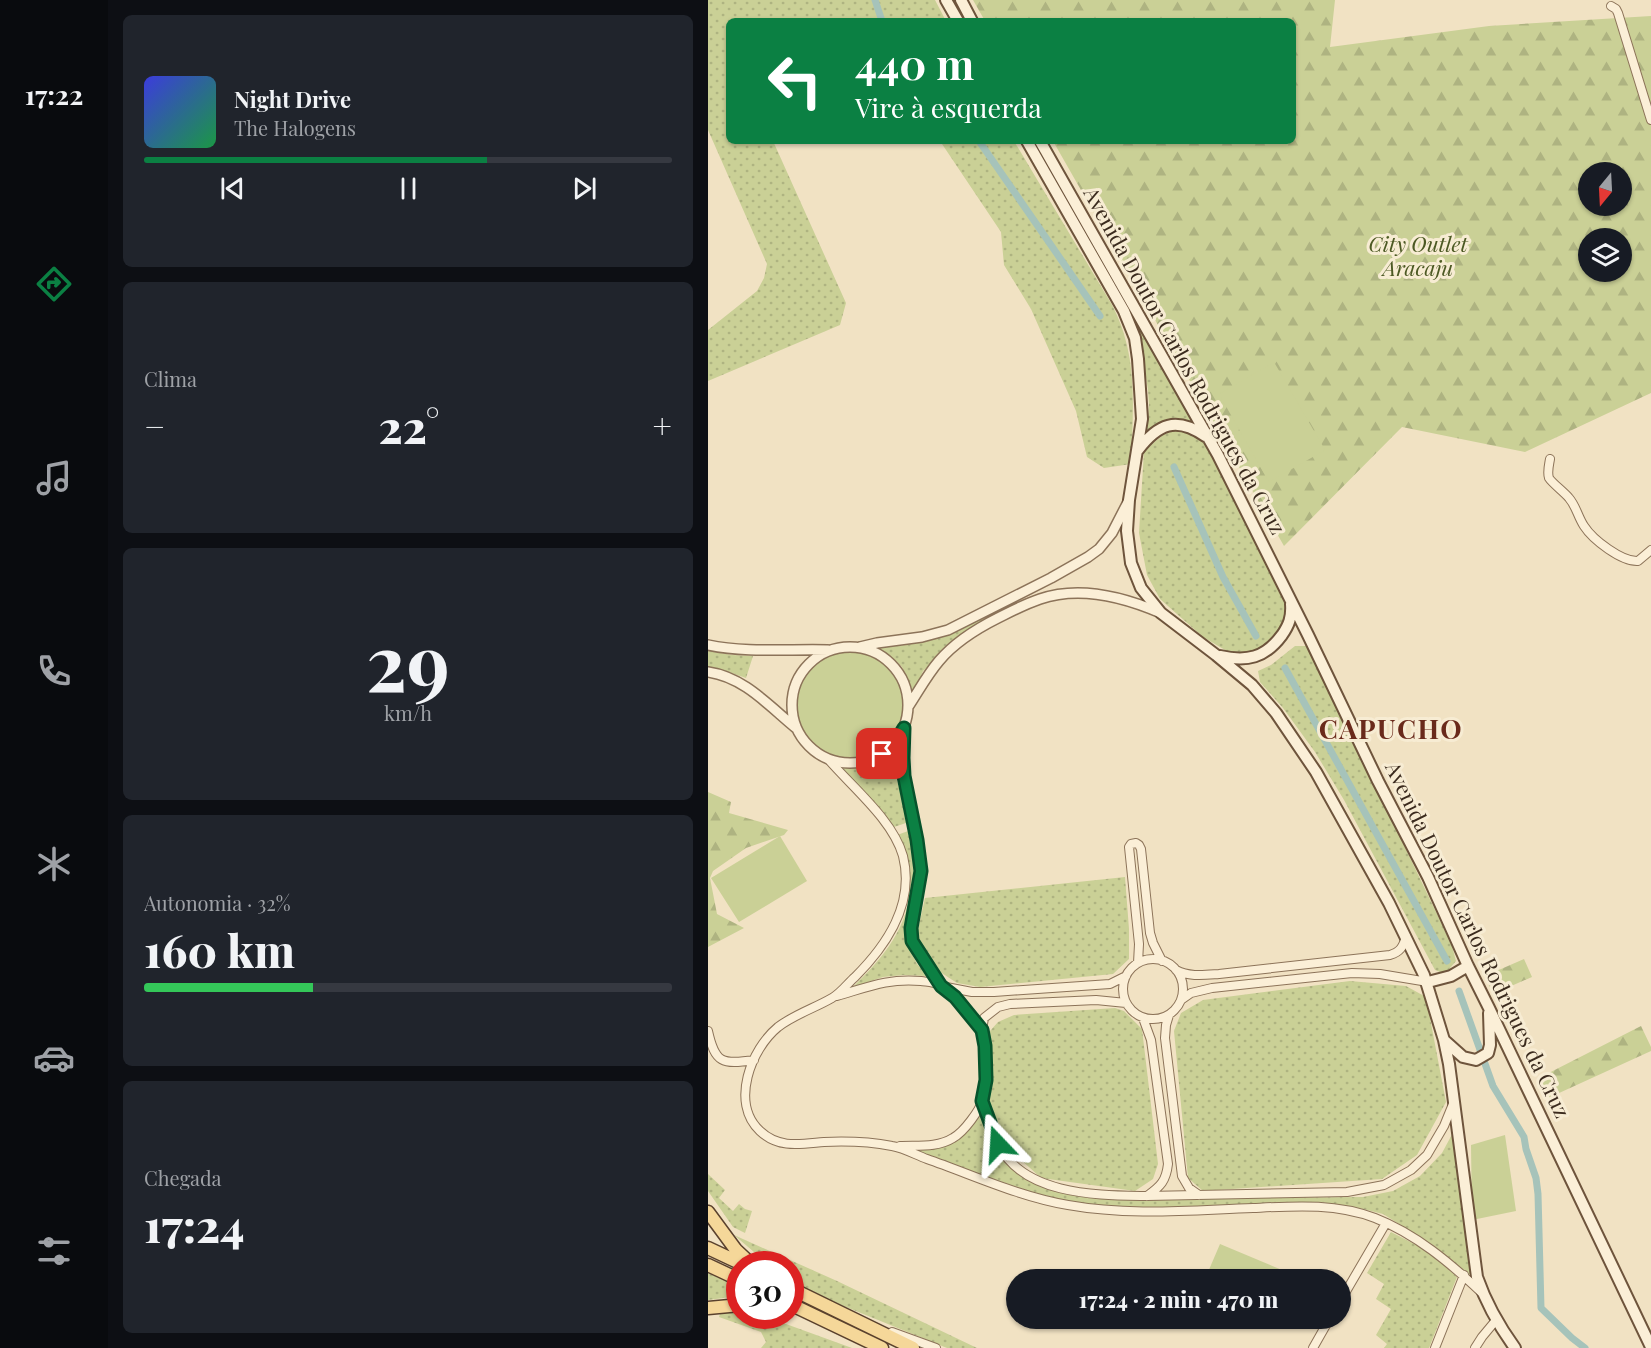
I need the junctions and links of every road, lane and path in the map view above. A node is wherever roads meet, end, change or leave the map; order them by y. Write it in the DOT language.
graph roads {
  1 [pos="946,0"];
  2 [pos="961,0"];
  3 [pos="1611,6"];
  4 [pos="956,18"];
  5 [pos="970,18"];
  6 [pos="1651,120"];
  7 [pos="1029,144"];
  8 [pos="1042,144"];
  9 [pos="1208,437"];
  10 [pos="1137,451"];
  11 [pos="1550,459"];
  12 [pos="1129,500"];
  13 [pos="1651,550"];
  14 [pos="1018,595"];
  15 [pos="1291,602"];
  16 [pos="1025,604"];
  17 [pos="1161,613"];
  18 [pos="708,645"];
  19 [pos="860,647"];
  20 [pos="830,650"];
  21 [pos="1216,655"];
  22 [pos="708,672"];
  23 [pos="908,707"];
  24 [pos="795,728"];
  25 [pos="904,728"];
  26 [pos="828,759"];
  27 [pos="1406,937"];
  28 [pos="1162,961"];
  29 [pos="1138,963"];
  30 [pos="1468,966"];
  31 [pos="1176,970"];
  32 [pos="1126,976"];
  33 [pos="1428,982"];
  34 [pos="941,986"];
  35 [pos="834,997"];
  36 [pos="1181,1000"];
  37 [pos="1126,1003"];
  38 [pos="1489,1008"];
  39 [pos="1169,1015"];
  40 [pos="1143,1018"];
  41 [pos="982,1030"];
  42 [pos="708,1031"];
  43 [pos="1444,1040"];
  44 [pos="754,1060"];
  45 [pos="1455,1100"];
  46 [pos="982,1101"];
  47 [pos="895,1146"];
  48 [pos="1147,1196"];
  49 [pos="1201,1196"];
  50 [pos="708,1212"];
  51 [pos="1386,1223"];
  52 [pos="708,1248"];
  53 [pos="737,1251"];
  54 [pos="726,1256"];
  55 [pos="708,1265"];
  56 [pos="726,1273"];
  57 [pos="1464,1275"];
  58 [pos="1351,1283"];
  59 [pos="1483,1293"];
  60 [pos="804,1295"];
  61 [pos="726,1306"];
  62 [pos="708,1308"];
  63 [pos="804,1311"];
  64 [pos="804,1317"];
  65 [pos="851,1318"];
  66 [pos="1497,1319"];
  67 [pos="834,1325"];
  68 [pos="1324,1329"];
  69 [pos="876,1347"];
  70 [pos="1651,1347"];
  71 [pos="913,1348"];
  72 [pos="936,1348"];
  73 [pos="1313,1348"];
  74 [pos="1435,1348"];
  75 [pos="1475,1348"];
  76 [pos="1515,1348"];
  1 -- 4 [label="main road"];
  2 -- 5 [label="main road"];
  3 -- 6 [label="street"];
  7 -- 10 [label="main road, Avenida Doutor Carlos Rodrigues da Cruz"];
  8 -- 9 [label="main road, Avenida Doutor Carlos Rodrigues da Cruz"];
  9 -- 10 [label="main road"];
  9 -- 15 [label="main road, Avenida Doutor Carlos Rodrigues da Cruz"];
  10 -- 12 [label="main road, Avenida Doutor Carlos Rodrigues da Cruz"];
  11 -- 13 [label="street"];
  12 -- 14 [label="street"];
  12 -- 17 [label="main road"];
  14 -- 16 [label="street"];
  14 -- 19 [label="street"];
  15 -- 21 [label="main road"];
  15 -- 30 [label="main road, Avenida Doutor Carlos Rodrigues da Cruz"];
  16 -- 17 [label="street"];
  16 -- 23 [label="street"];
  17 -- 21 [label="main road"];
  18 -- 20 [label="street"];
  19 -- 20 [label="street"];
  19 -- 23 [label="street"];
  20 -- 24 [label="street"];
  21 -- 27 [label="main road"];
  22 -- 24 [label="street"];
  23 -- 25 [label="street"];
  24 -- 26 [label="street"];
  25 -- 26 [label="street"];
  25 -- 34 [label="street"];
  26 -- 35 [label="street"];
  27 -- 31 [label="street"];
  27 -- 33 [label="main road"];
  28 -- 29 [label="street"];
  28 -- 29 [label="street"];
  28 -- 31 [label="street"];
  29 -- 32 [label="street"];
  30 -- 33 [label="main road"];
  30 -- 38 [label="main road, Avenida Doutor Carlos Rodrigues da Cruz"];
  31 -- 36 [label="street"];
  32 -- 34 [label="street"];
  32 -- 37 [label="street"];
  33 -- 36 [label="street"];
  33 -- 43 [label="main road"];
  34 -- 35 [label="street"];
  34 -- 41 [label="street"];
  35 -- 44 [label="street"];
  36 -- 39 [label="street"];
  37 -- 40 [label="street"];
  37 -- 41 [label="street"];
  38 -- 43 [label="main road"];
  38 -- 70 [label="main road, Avenida Doutor Carlos Rodrigues da Cruz"];
  39 -- 40 [label="street"];
  39 -- 49 [label="street"];
  40 -- 48 [label="street"];
  41 -- 46 [label="street"];
  42 -- 44 [label="street"];
  43 -- 45 [label="main road"];
  44 -- 47 [label="street"];
  45 -- 49 [label="street"];
  45 -- 59 [label="main road"];
  46 -- 47 [label="street"];
  46 -- 48 [label="street"];
  47 -- 51 [label="street"];
  48 -- 49 [label="street"];
  50 -- 53 [label="main road"];
  51 -- 57 [label="street"];
  51 -- 58 [label="street"];
  52 -- 54 [label="main road"];
  55 -- 56 [label="main road"];
  57 -- 59 [label="street"];
  57 -- 74 [label="street"];
  59 -- 66 [label="main road"];
  60 -- 65 [label="main road"];
  61 -- 62 [label="main road"];
  63 -- 67 [label="main road"];
  64 -- 67 [label="main road"];
  65 -- 71 [label="main road"];
  65 -- 72 [label="street"];
  66 -- 75 [label="street"];
  66 -- 76 [label="main road"];
  67 -- 69 [label="main road"];
  68 -- 73 [label="street"];
}
